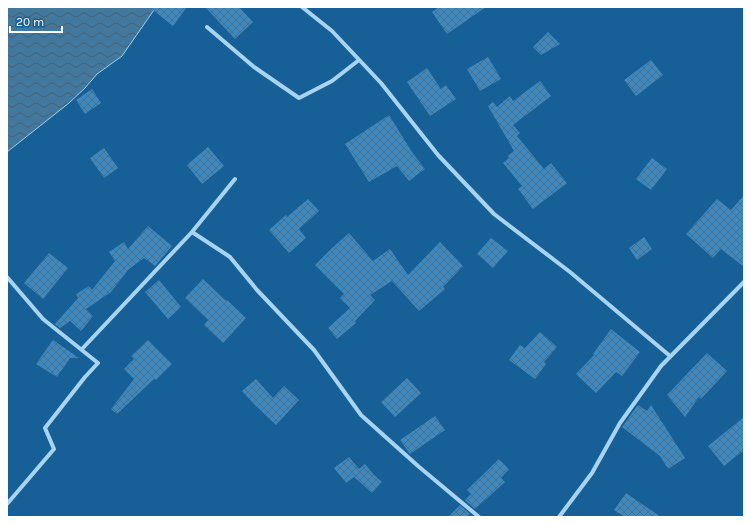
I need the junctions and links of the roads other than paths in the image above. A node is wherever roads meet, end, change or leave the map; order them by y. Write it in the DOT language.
graph roads {
  1 [pos="302,7"];
  2 [pos="208,27"];
  3 [pos="360,60"];
  4 [pos="235,179"];
  5 [pos="192,232"];
  6 [pos="7,277"];
  7 [pos="744,282"];
  8 [pos="82,349"];
  9 [pos="670,356"];
  10 [pos="7,504"];
  11 [pos="479,517"];
  12 [pos="559,517"];
  1 -- 3 [label="street"];
  2 -- 3 [label="street"];
  3 -- 9 [label="street"];
  4 -- 5 [label="street"];
  5 -- 8 [label="street"];
  5 -- 11 [label="street"];
  6 -- 8 [label="street"];
  7 -- 9 [label="street"];
  8 -- 10 [label="street"];
  9 -- 12 [label="street"];
}
